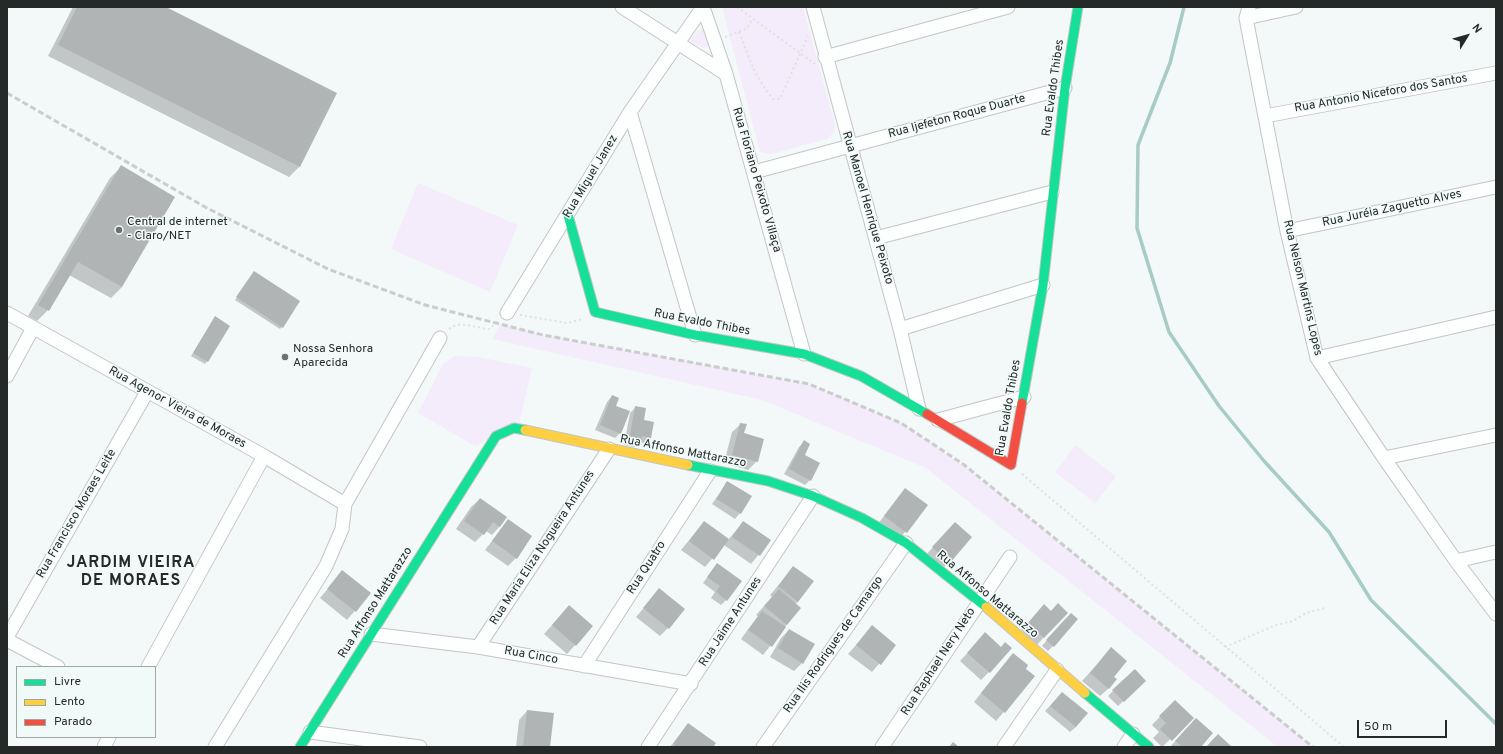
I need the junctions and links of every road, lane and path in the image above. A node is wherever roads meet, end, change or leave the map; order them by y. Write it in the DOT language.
graph roads {
  1 [pos="622,7"];
  2 [pos="703,7"];
  3 [pos="737,7"];
  4 [pos="1008,7"];
  5 [pos="1078,7"];
  6 [pos="1296,7"];
  7 [pos="814,12"];
  8 [pos="1248,13"];
  9 [pos="753,19"];
  10 [pos="739,32"];
  11 [pos="714,40"];
  12 [pos="678,43"];
  13 [pos="800,54"];
  14 [pos="825,57"];
  15 [pos="1496,73"];
  16 [pos="726,74"];
  17 [pos="830,76"];
  18 [pos="1065,88"];
  19 [pos="630,112"];
  20 [pos="1265,116"];
  21 [pos="849,146"];
  22 [pos="754,172"];
  23 [pos="1496,187"];
  24 [pos="1052,192"];
  25 [pos="568,215"];
  26 [pos="1287,230"];
  27 [pos="876,238"];
  28 [pos="1042,285"];
  29 [pos="507,312"];
  30 [pos="7,313"];
  31 [pos="597,313"];
  32 [pos="1496,317"];
  33 [pos="33,328"];
  34 [pos="900,329"];
  35 [pos="695,334"];
  36 [pos="440,338"];
  37 [pos="804,354"];
  38 [pos="1317,358"];
  39 [pos="7,376"];
  40 [pos="147,392"];
  41 [pos="1024,397"];
  42 [pos="919,409"];
  43 [pos="938,420"];
  44 [pos="1496,435"];
  45 [pos="609,449"];
  46 [pos="264,456"];
  47 [pos="1384,458"];
  48 [pos="1011,464"];
  49 [pos="710,471"];
  50 [pos="813,496"];
  51 [pos="345,504"];
  52 [pos="906,543"];
  53 [pos="1496,552"];
  54 [pos="1010,557"];
  55 [pos="1456,561"];
  56 [pos="979,602"];
  57 [pos="1325,608"];
  58 [pos="1496,614"];
  59 [pos="371,634"];
  60 [pos="7,637"];
  61 [pos="7,640"];
  62 [pos="478,647"];
  63 [pos="1225,647"];
  64 [pos="56,666"];
  65 [pos="149,666"];
  66 [pos="584,666"];
  67 [pos="1057,670"];
  68 [pos="691,684"];
  69 [pos="310,732"];
  70 [pos="1133,734"];
  71 [pos="108,738"];
  72 [pos="104,747"];
  73 [pos="215,747"];
  74 [pos="300,747"];
  75 [pos="420,747"];
  76 [pos="648,747"];
  77 [pos="763,747"];
  78 [pos="882,747"];
  79 [pos="1004,747"];
  80 [pos="1124,747"];
  81 [pos="1149,747"];
  82 [pos="1344,747"];
  1 -- 12 [label="street"];
  2 -- 11 [label="street, Rua Floriano Peixoto Villaça"];
  2 -- 12 [label="street, Rua Miguel Janez"];
  3 -- 9 [label="path"];
  4 -- 14 [label="street"];
  5 -- 18 [label="street, Rua Evaldo Thibes"];
  6 -- 8 [label="street"];
  7 -- 13 [label="path"];
  7 -- 14 [label="street, Rua Manoel Henrique Peixoto"];
  8 -- 20 [label="street, Rua Nelson Martins Lopes"];
  9 -- 10 [label="path"];
  9 -- 13 [label="path"];
  10 -- 11 [label="path"];
  10 -- 13 [label="path"];
  11 -- 16 [label="street, Rua Floriano Peixoto Villaça"];
  12 -- 16 [label="street"];
  12 -- 19 [label="street, Rua Miguel Janez"];
  13 -- 17 [label="path"];
  14 -- 17 [label="street, Rua Manoel Henrique Peixoto"];
  15 -- 20 [label="street, Rua Antonio Niceforo dos Santos"];
  16 -- 22 [label="street, Rua Floriano Peixoto Villaça"];
  17 -- 21 [label="street, Rua Manoel Henrique Peixoto"];
  18 -- 21 [label="street, Rua Ijefeton Roque Duarte"];
  18 -- 24 [label="street, Rua Evaldo Thibes"];
  19 -- 25 [label="street, Rua Miguel Janez"];
  19 -- 35 [label="street"];
  20 -- 26 [label="street, Rua Nelson Martins Lopes"];
  21 -- 22 [label="street, Rua Ijefeton Roque Duarte"];
  21 -- 27 [label="street, Rua Manoel Henrique Peixoto"];
  22 -- 37 [label="street, Rua Floriano Peixoto Villaça"];
  23 -- 26 [label="street, Rua Juréia Zaguetto Alves"];
  24 -- 27 [label="street"];
  24 -- 28 [label="street, Rua Evaldo Thibes"];
  25 -- 29 [label="street, Rua Miguel Janez"];
  25 -- 31 [label="street"];
  26 -- 38 [label="street, Rua Nelson Martins Lopes"];
  27 -- 34 [label="street, Rua Manoel Henrique Peixoto"];
  28 -- 34 [label="street"];
  28 -- 41 [label="street, Rua Evaldo Thibes"];
  29 -- 31 [label="path"];
  29 -- 36 [label="path"];
  30 -- 33 [label="street, Rua Agenor Vieira de Moraes"];
  31 -- 35 [label="street, Rua Evaldo Thibes"];
  32 -- 38 [label="street"];
  33 -- 39 [label="street"];
  33 -- 40 [label="street, Rua Agenor Vieira de Moraes"];
  34 -- 42 [label="street, Rua Manoel Henrique Peixoto"];
  35 -- 37 [label="street, Rua Evaldo Thibes"];
  36 -- 51 [label="street"];
  37 -- 42 [label="street, Rua Evaldo Thibes"];
  38 -- 47 [label="street, Rua Nelson Martins Lopes"];
  40 -- 46 [label="street, Rua Agenor Vieira de Moraes"];
  40 -- 60 [label="street, Rua Francisco Moraes Leite"];
  41 -- 43 [label="street"];
  41 -- 48 [label="street, Rua Evaldo Thibes"];
  42 -- 43 [label="street, Rua Evaldo Thibes"];
  43 -- 48 [label="street, Rua Evaldo Thibes"];
  44 -- 47 [label="street"];
  45 -- 49 [label="street, Rua Affonso Mattarazzo"];
  45 -- 59 [label="street, Rua Affonso Mattarazzo"];
  45 -- 62 [label="street, Rua Maria Eliza Nogueira Antunes"];
  46 -- 51 [label="street, Rua Agenor Vieira de Moraes"];
  46 -- 65 [label="street"];
  47 -- 55 [label="street, Rua Nelson Martins Lopes"];
  48 -- 63 [label="path"];
  49 -- 50 [label="street, Rua Affonso Mattarazzo"];
  49 -- 66 [label="street, Rua Quatro"];
  50 -- 52 [label="street, Rua Affonso Mattarazzo"];
  50 -- 68 [label="street, Rua Jaime Antunes"];
  51 -- 73 [label="street"];
  52 -- 56 [label="street, Rua Affonso Mattarazzo"];
  52 -- 77 [label="street, Rua Ilis Rodrigues de Camargo"];
  53 -- 55 [label="street"];
  54 -- 56 [label="street, Rua Raphael Nery Neto"];
  55 -- 58 [label="street, Rua Nelson Martins Lopes"];
  56 -- 67 [label="street, Rua Affonso Mattarazzo"];
  56 -- 78 [label="street, Rua Raphael Nery Neto"];
  57 -- 63 [label="path"];
  59 -- 62 [label="street, Rua Cinco"];
  59 -- 69 [label="street, Rua Affonso Mattarazzo"];
  61 -- 64 [label="street"];
  62 -- 66 [label="street, Rua Cinco"];
  63 -- 82 [label="path"];
  66 -- 68 [label="street, Rua Cinco"];
  67 -- 70 [label="street, Rua Affonso Mattarazzo"];
  67 -- 79 [label="street"];
  68 -- 76 [label="street, Rua Jaime Antunes"];
  69 -- 74 [label="street, Rua Affonso Mattarazzo"];
  69 -- 75 [label="street"];
  70 -- 80 [label="street"];
  70 -- 81 [label="street, Rua Affonso Mattarazzo"];
  71 -- 72 [label="street"];
}
